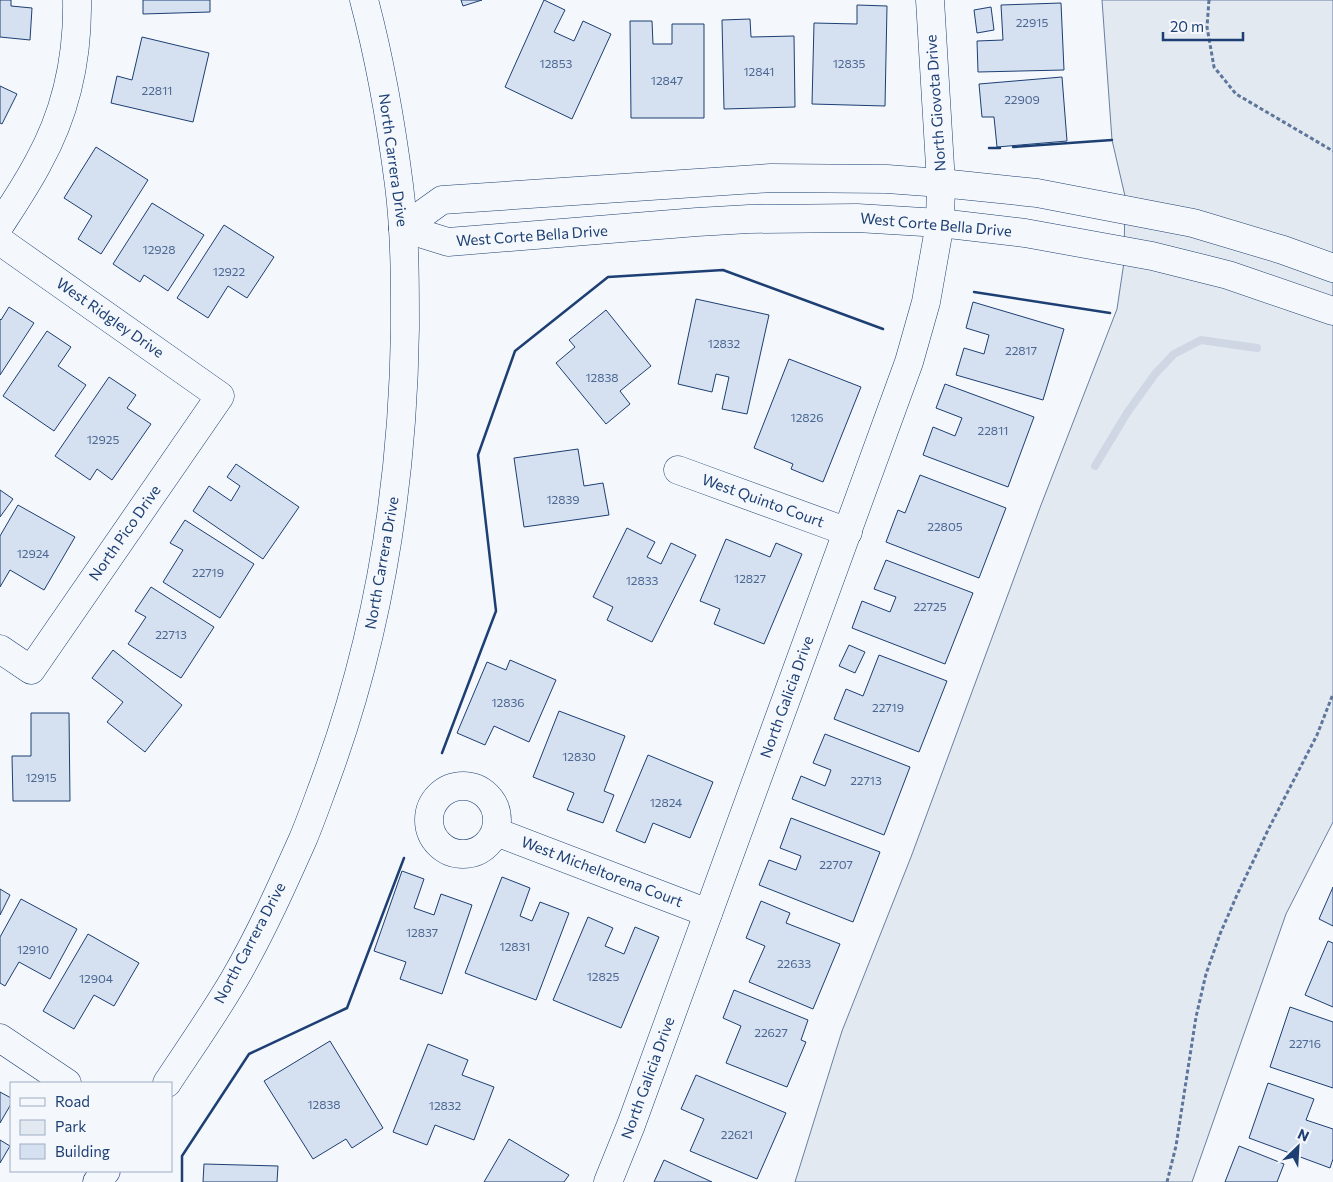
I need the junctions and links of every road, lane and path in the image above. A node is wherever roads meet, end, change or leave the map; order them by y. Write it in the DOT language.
graph roads {
  1 [pos="77,0"];
  2 [pos="364,0"];
  3 [pos="930,0"];
  4 [pos="1209,0"];
  5 [pos="1333,151"];
  6 [pos="940,204"];
  7 [pos="0,225"];
  8 [pos="403,228"];
  9 [pos="0,241"];
  10 [pos="1333,268"];
  11 [pos="1333,311"];
  12 [pos="220,396"];
  13 [pos="678,470"];
  14 [pos="848,532"];
  15 [pos="0,649"];
  16 [pos="1333,694"];
  17 [pos="496,832"];
  18 [pos="708,913"];
  19 [pos="0,1038"];
  20 [pos="66,1082"];
  21 [pos="168,1082"];
  22 [pos="105,1172"];
  23 [pos="97,1182"];
  24 [pos="608,1182"];
  25 [pos="1167,1182"];
  1 -- 7 [label="street"];
  2 -- 8 [label="street, North Carrera Drive"];
  3 -- 6 [label="street, North Giovota Drive"];
  4 -- 5 [label="path"];
  6 -- 8 [label="street, West Corte Bella Drive"];
  6 -- 8 [label="street, West Corte Bella Drive"];
  6 -- 10 [label="street, West Corte Bella Drive"];
  6 -- 11 [label="street, West Corte Bella Drive"];
  6 -- 14 [label="street, North Galicia Drive"];
  8 -- 21 [label="street, North Carrera Drive"];
  9 -- 12 [label="street, West Ridgley Drive"];
  12 -- 15 [label="street, North Pico Drive"];
  13 -- 14 [label="street, West Quinto Court"];
  14 -- 18 [label="street, North Galicia Drive"];
  16 -- 25 [label="path"];
  17 -- 18 [label="street, West Micheltorena Court"];
  18 -- 24 [label="street, North Galicia Drive"];
  19 -- 20 [label="street"];
  22 -- 23 [label="street"];
}
